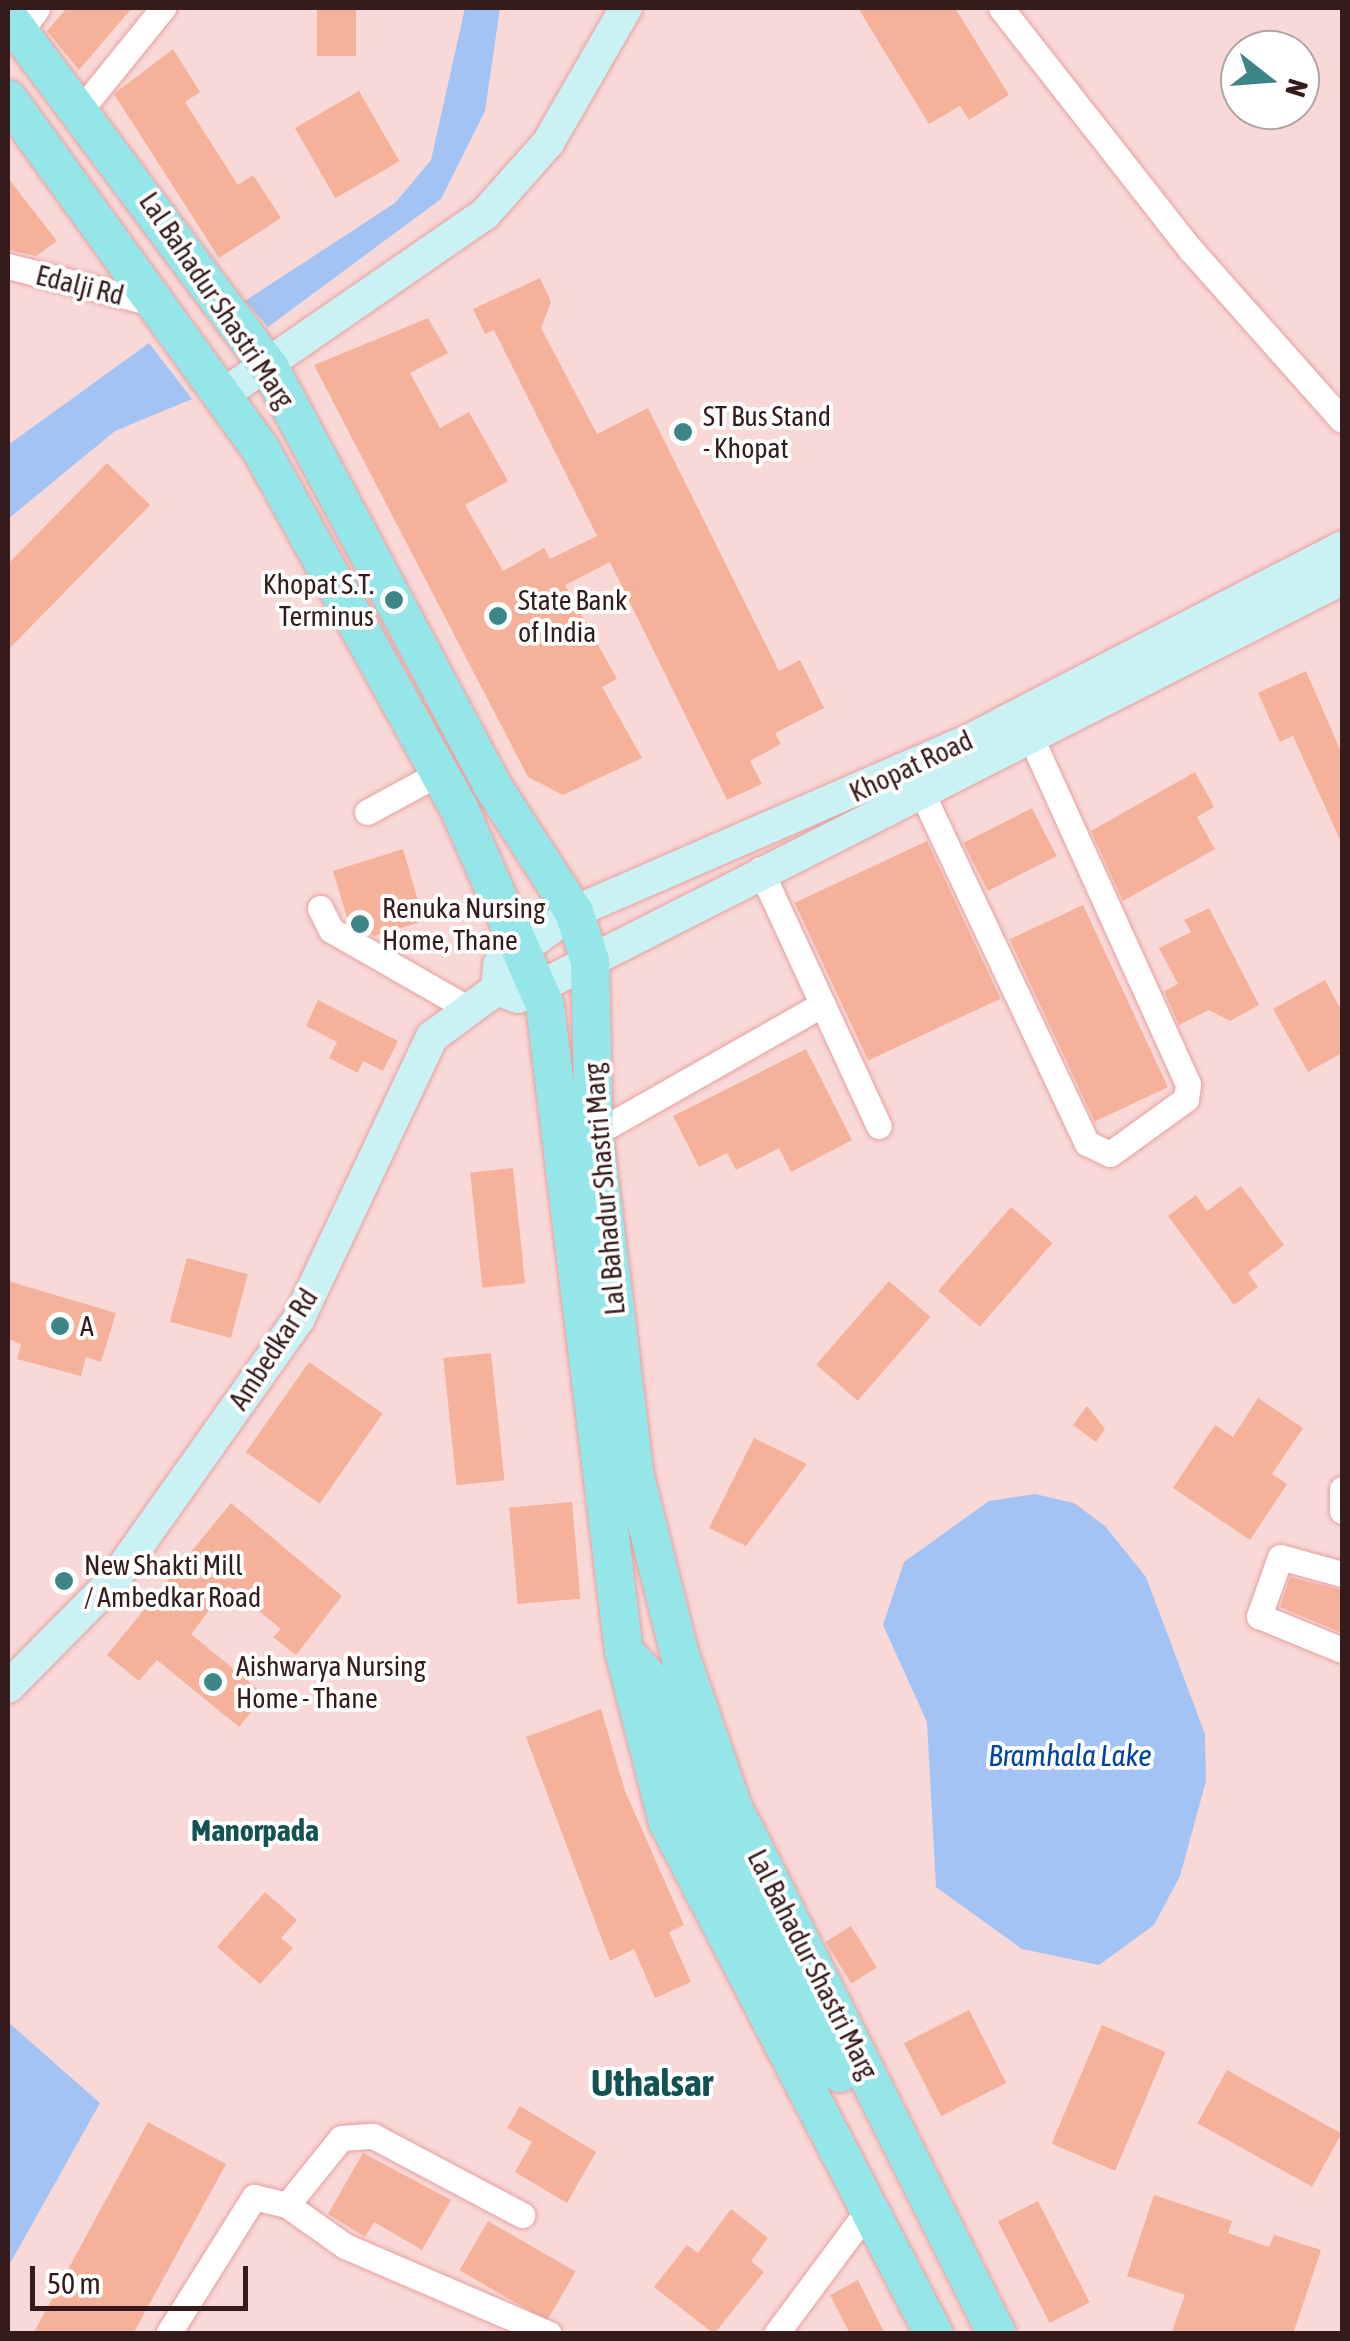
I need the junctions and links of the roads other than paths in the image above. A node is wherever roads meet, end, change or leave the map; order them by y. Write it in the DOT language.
graph roads {
  1 [pos="163,8"];
  2 [pos="626,8"];
  3 [pos="1001,8"];
  4 [pos="18,49"];
  5 [pos="82,108"];
  6 [pos="8,266"];
  7 [pos="152,303"];
  8 [pos="270,367"];
  9 [pos="221,396"];
  10 [pos="1342,420"];
  11 [pos="1342,546"];
  12 [pos="1342,579"];
  13 [pos="1032,740"];
  14 [pos="439,773"];
  15 [pos="922,793"];
  16 [pos="367,812"];
  17 [pos="760,868"];
  18 [pos="320,908"];
  19 [pos="574,912"];
  20 [pos="520,950"];
  21 [pos="590,962"];
  22 [pos="537,988"];
  23 [pos="497,989"];
  24 [pos="823,1004"];
  25 [pos="470,1009"];
  26 [pos="879,1126"];
  27 [pos="594,1134"];
  28 [pos="1342,1489"];
  29 [pos="1342,1510"];
  30 [pos="1342,1574"];
  31 [pos="673,1629"];
  32 [pos="1342,1650"];
  33 [pos="624,1651"];
  34 [pos="8,1687"];
  35 [pos="660,1690"];
  36 [pos="287,2205"];
  37 [pos="866,2213"];
  38 [pos="522,2214"];
  39 [pos="168,2334"];
  40 [pos="550,2334"];
  41 [pos="776,2334"];
  42 [pos="934,2334"];
  43 [pos="976,2334"];
  44 [pos="996,2334"];
  1 -- 5 [label="street"];
  2 -- 8 [label="main road"];
  3 -- 10 [label="street"];
  4 -- 5 [label="main road, Lal Bahadur Shastri Marg"];
  4 -- 7 [label="main road, Lal Bahadur Shastri Marg"];
  5 -- 8 [label="main road, Lal Bahadur Shastri Marg"];
  6 -- 7 [label="street, Edalji Rd"];
  7 -- 9 [label="main road, Lal Bahadur Shastri Marg"];
  8 -- 9 [label="main road"];
  8 -- 19 [label="main road, Lal Bahadur Shastri Marg"];
  9 -- 14 [label="main road, Lal Bahadur Shastri Marg"];
  11 -- 19 [label="main road, Khopat Road"];
  12 -- 13 [label="main road, Khopat Road"];
  13 -- 15 [label="main road, Khopat Road"];
  13 -- 15 [label="street"];
  14 -- 16 [label="street"];
  14 -- 20 [label="main road, Lal Bahadur Shastri Marg"];
  15 -- 17 [label="main road, Khopat Road"];
  17 -- 21 [label="main road, Khopat Road"];
  17 -- 24 [label="street"];
  18 -- 25 [label="street"];
  19 -- 20 [label="main road, Khopat Road"];
  19 -- 21 [label="main road, Lal Bahadur Shastri Marg"];
  20 -- 22 [label="main road, Lal Bahadur Shastri Marg"];
  20 -- 23 [label="main road, Khopat Road"];
  21 -- 22 [label="main road, Khopat Road"];
  21 -- 27 [label="main road, Lal Bahadur Shastri Marg"];
  22 -- 23 [label="main road"];
  22 -- 33 [label="main road, Lal Bahadur Shastri Marg"];
  23 -- 25 [label="main road, Ambedkar Rd"];
  24 -- 26 [label="street"];
  24 -- 27 [label="street"];
  25 -- 34 [label="main road, Ambedkar Rd"];
  27 -- 31 [label="main road, Lal Bahadur Shastri Marg"];
  28 -- 29 [label="street"];
  30 -- 32 [label="street"];
  31 -- 35 [label="main road"];
  31 -- 44 [label="main road, Lal Bahadur Shastri Marg"];
  33 -- 35 [label="main road"];
  33 -- 37 [label="main road, Lal Bahadur Shastri Marg"];
  35 -- 43 [label="main road"];
  36 -- 38 [label="street"];
  36 -- 39 [label="street"];
  36 -- 40 [label="street"];
  37 -- 41 [label="street"];
  37 -- 42 [label="main road, Lal Bahadur Shastri Marg"];
}
